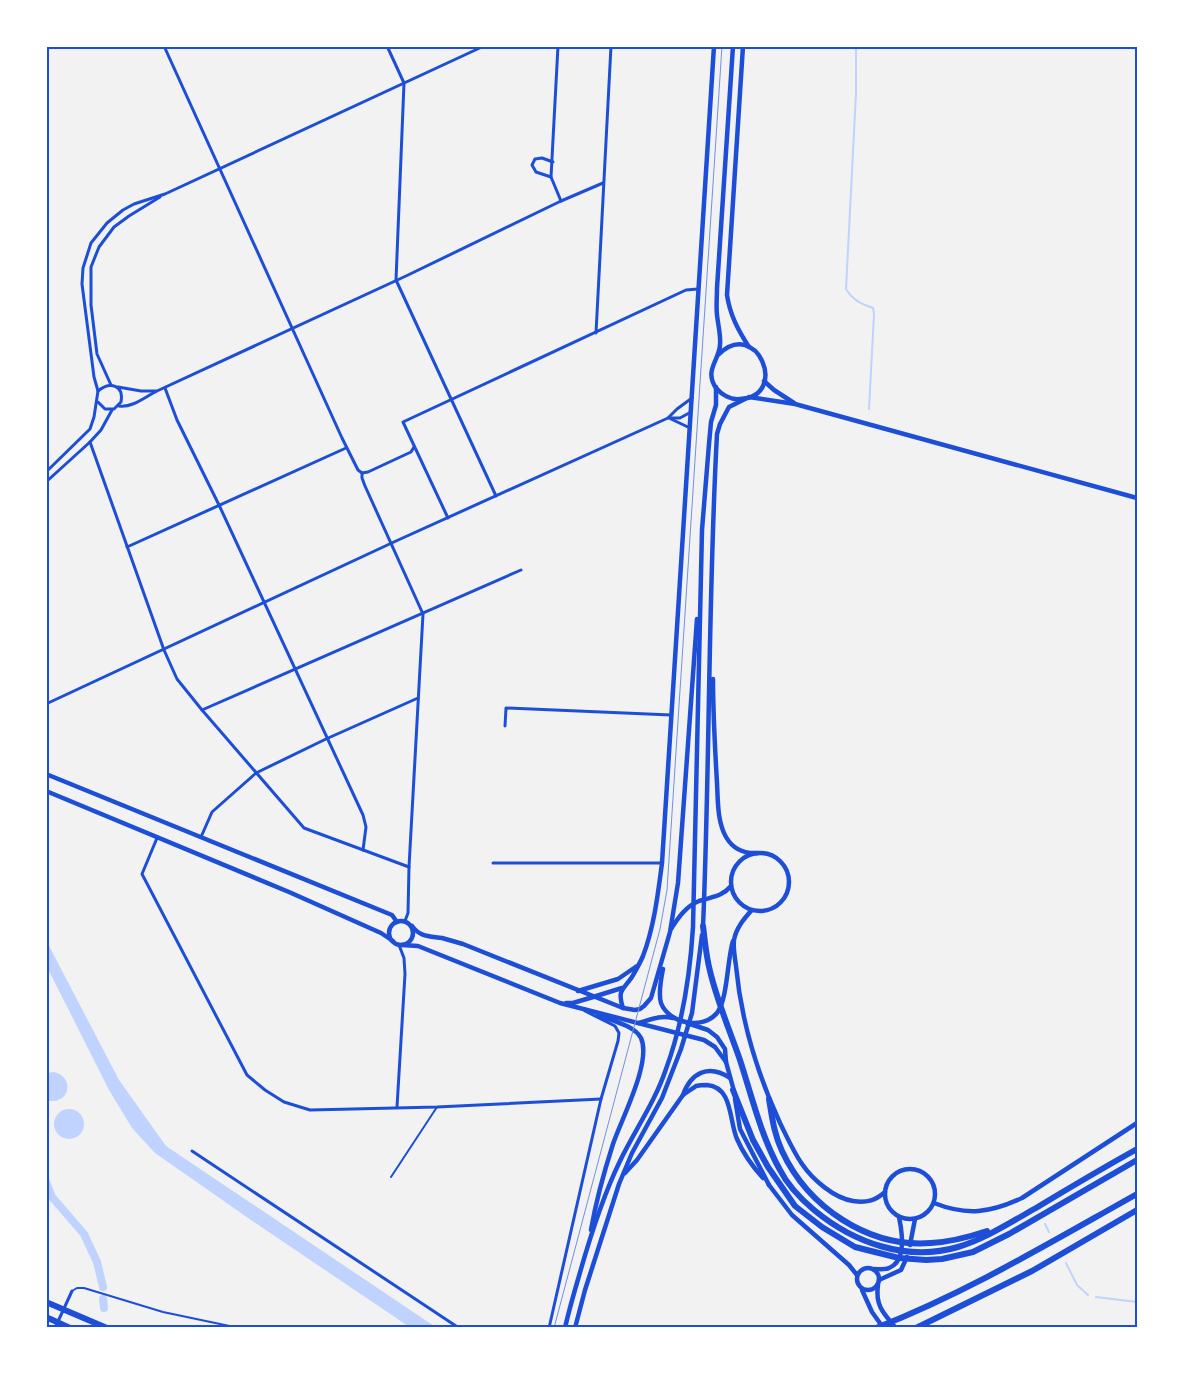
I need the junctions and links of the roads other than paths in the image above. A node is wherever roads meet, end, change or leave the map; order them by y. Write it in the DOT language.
graph roads {
  1 [pos="164,46"];
  2 [pos="387,46"];
  3 [pos="484,46"];
  4 [pos="558,46"];
  5 [pos="610,46"];
  6 [pos="714,46"];
  7 [pos="733,46"];
  8 [pos="743,46"];
  9 [pos="404,83"];
  10 [pos="552,162"];
  11 [pos="220,168"];
  12 [pos="551,177"];
  13 [pos="603,183"];
  14 [pos="165,194"];
  15 [pos="561,201"];
  16 [pos="396,280"];
  17 [pos="698,289"];
  18 [pos="292,330"];
  19 [pos="596,333"];
  20 [pos="749,348"];
  21 [pos="718,355"];
  22 [pos="764,381"];
  23 [pos="111,385"];
  24 [pos="117,387"];
  25 [pos="716,387"];
  26 [pos="165,388"];
  27 [pos="98,391"];
  28 [pos="157,391"];
  29 [pos="692,397"];
  30 [pos="747,398"];
  31 [pos="451,400"];
  32 [pos="98,402"];
  33 [pos="795,404"];
  34 [pos="118,406"];
  35 [pos="112,410"];
  36 [pos="691,412"];
  37 [pos="668,418"];
  38 [pos="690,428"];
  39 [pos="90,442"];
  40 [pos="414,447"];
  41 [pos="346,448"];
  42 [pos="47,470"];
  43 [pos="362,473"];
  44 [pos="54,475"];
  45 [pos="46,482"];
  46 [pos="496,496"];
  47 [pos="1137,498"];
  48 [pos="219,505"];
  49 [pos="448,518"];
  50 [pos="390,544"];
  51 [pos="127,547"];
  52 [pos="521,570"];
  53 [pos="700,598"];
  54 [pos="264,604"];
  55 [pos="423,614"];
  56 [pos="164,650"];
  57 [pos="296,670"];
  58 [pos="713,679"];
  59 [pos="418,698"];
  60 [pos="46,704"];
  61 [pos="202,710"];
  62 [pos="671,715"];
  63 [pos="505,726"];
  64 [pos="326,739"];
  65 [pos="256,773"];
  66 [pos="46,774"];
  67 [pos="46,791"];
  68 [pos="157,838"];
  69 [pos="201,838"];
  70 [pos="363,850"];
  71 [pos="758,853"];
  72 [pos="493,863"];
  73 [pos="662,863"];
  74 [pos="409,867"];
  75 [pos="730,886"];
  76 [pos="751,911"];
  77 [pos="405,921"];
  78 [pos="397,922"];
  79 [pos="412,926"];
  80 [pos="703,926"];
  81 [pos="670,932"];
  82 [pos="734,941"];
  83 [pos="393,942"];
  84 [pos="401,945"];
  85 [pos="664,955"];
  86 [pos="638,965"];
  87 [pos="622,988"];
  88 [pos="578,991"];
  89 [pos="593,997"];
  90 [pos="560,1003"];
  91 [pos="578,1008"];
  92 [pos="623,1008"];
  93 [pos="675,1019"];
  94 [pos="686,1023"];
  95 [pos="638,1024"];
  96 [pos="726,1062"];
  97 [pos="730,1078"];
  98 [pos="733,1090"];
  99 [pos="683,1095"];
  100 [pos="601,1099"];
  101 [pos="769,1099"];
  102 [pos="397,1107"];
  103 [pos="437,1107"];
  104 [pos="1137,1123"];
  105 [pos="1137,1149"];
  106 [pos="192,1151"];
  107 [pos="1137,1160"];
  108 [pos="624,1174"];
  109 [pos="391,1177"];
  110 [pos="769,1185"];
  111 [pos="885,1192"];
  112 [pos="1137,1194"];
  113 [pos="934,1203"];
  114 [pos="1137,1210"];
  115 [pos="899,1217"];
  116 [pos="915,1219"];
  117 [pos="1000,1227"];
  118 [pos="589,1240"];
  119 [pos="886,1252"];
  120 [pos="874,1270"];
  121 [pos="857,1275"];
  122 [pos="878,1282"];
  123 [pos="861,1288"];
  124 [pos="72,1291"];
  125 [pos="46,1302"];
  126 [pos="49,1319"];
  127 [pos="55,1328"];
  128 [pos="70,1328"];
  129 [pos="107,1328"];
  130 [pos="239,1328"];
  131 [pos="459,1328"];
  132 [pos="549,1328"];
  133 [pos="565,1328"];
  134 [pos="575,1328"];
  135 [pos="876,1328"];
  136 [pos="883,1328"];
  137 [pos="896,1328"];
  138 [pos="916,1328"];
  1 -- 11 [label="street"];
  2 -- 9 [label="street"];
  3 -- 9 [label="street"];
  4 -- 10 [label="street"];
  5 -- 13 [label="street"];
  6 -- 17 [label="main road"];
  7 -- 21 [label="main road"];
  8 -- 20 [label="main road"];
  9 -- 11 [label="street"];
  9 -- 16 [label="street"];
  10 -- 12 [label="street"];
  10 -- 12 [label="street"];
  11 -- 14 [label="street"];
  11 -- 18 [label="street"];
  12 -- 15 [label="street"];
  13 -- 15 [label="street"];
  13 -- 19 [label="street"];
  14 -- 23 [label="street"];
  14 -- 27 [label="street"];
  15 -- 16 [label="street"];
  16 -- 18 [label="street"];
  16 -- 31 [label="street"];
  17 -- 19 [label="street"];
  17 -- 29 [label="main road"];
  18 -- 26 [label="street"];
  18 -- 41 [label="street"];
  19 -- 31 [label="street"];
  20 -- 21 [label="main road"];
  20 -- 22 [label="main road"];
  21 -- 25 [label="main road"];
  22 -- 30 [label="main road"];
  22 -- 33 [label="main road"];
  23 -- 24 [label="street"];
  23 -- 27 [label="street"];
  24 -- 28 [label="street"];
  24 -- 34 [label="street"];
  25 -- 30 [label="main road"];
  25 -- 53 [label="main road"];
  26 -- 28 [label="street"];
  26 -- 48 [label="street"];
  27 -- 32 [label="street"];
  28 -- 34 [label="street"];
  29 -- 36 [label="main road"];
  29 -- 37 [label="street"];
  30 -- 33 [label="main road"];
  30 -- 80 [label="main road"];
  31 -- 40 [label="street"];
  31 -- 46 [label="street"];
  32 -- 35 [label="street"];
  32 -- 42 [label="street"];
  33 -- 47 [label="main road"];
  34 -- 35 [label="street"];
  35 -- 39 [label="street"];
  36 -- 37 [label="street"];
  36 -- 38 [label="main road"];
  37 -- 38 [label="street"];
  37 -- 46 [label="street"];
  38 -- 62 [label="main road"];
  39 -- 44 [label="street"];
  39 -- 51 [label="street"];
  40 -- 43 [label="street"];
  40 -- 49 [label="street"];
  41 -- 43 [label="street"];
  41 -- 48 [label="street"];
  42 -- 44 [label="street"];
  43 -- 50 [label="street"];
  44 -- 45 [label="street"];
  46 -- 49 [label="street"];
  48 -- 51 [label="street"];
  48 -- 54 [label="street"];
  49 -- 50 [label="street"];
  50 -- 54 [label="street"];
  50 -- 55 [label="street"];
  51 -- 56 [label="street"];
  52 -- 55 [label="street"];
  53 -- 81 [label="main road"];
  53 -- 118 [label="main road"];
  54 -- 56 [label="street"];
  54 -- 57 [label="street"];
  55 -- 57 [label="street"];
  55 -- 59 [label="street"];
  56 -- 60 [label="street"];
  56 -- 61 [label="street"];
  57 -- 61 [label="street"];
  57 -- 64 [label="street"];
  58 -- 71 [label="main road"];
  59 -- 64 [label="street"];
  59 -- 74 [label="street"];
  61 -- 65 [label="street"];
  62 -- 63 [label="street"];
  62 -- 73 [label="main road"];
  64 -- 65 [label="street"];
  64 -- 70 [label="street"];
  65 -- 69 [label="street"];
  65 -- 70 [label="street"];
  66 -- 69 [label="main road"];
  67 -- 68 [label="main road"];
  68 -- 83 [label="main road"];
  68 -- 102 [label="street"];
  69 -- 78 [label="main road"];
  70 -- 74 [label="street"];
  71 -- 75 [label="main road"];
  71 -- 76 [label="main road"];
  72 -- 73 [label="street"];
  73 -- 86 [label="main road"];
  74 -- 77 [label="street"];
  75 -- 76 [label="main road"];
  75 -- 81 [label="main road"];
  76 -- 82 [label="main road"];
  77 -- 78 [label="main road"];
  77 -- 79 [label="main road"];
  78 -- 83 [label="main road"];
  79 -- 84 [label="main road"];
  79 -- 88 [label="main road"];
  80 -- 108 [label="main road"];
  80 -- 119 [label="highway"];
  81 -- 85 [label="main road"];
  82 -- 94 [label="main road"];
  82 -- 101 [label="main road"];
  83 -- 84 [label="main road"];
  84 -- 90 [label="main road"];
  84 -- 102 [label="street"];
  85 -- 92 [label="main road"];
  85 -- 93 [label="main road"];
  86 -- 87 [label="main road"];
  86 -- 88 [label="main road"];
  87 -- 89 [label="main road"];
  87 -- 92 [label="main road"];
  88 -- 89 [label="main road"];
  89 -- 90 [label="main road"];
  89 -- 92 [label="main road"];
  90 -- 91 [label="main road"];
  91 -- 95 [label="main road"];
  91 -- 100 [label="street"];
  91 -- 118 [label="main road"];
  93 -- 94 [label="main road"];
  93 -- 95 [label="main road"];
  94 -- 96 [label="main road"];
  95 -- 96 [label="main road"];
  96 -- 97 [label="main road"];
  97 -- 98 [label="main road"];
  97 -- 99 [label="main road"];
  98 -- 110 [label="main road"];
  98 -- 119 [label="highway"];
  99 -- 108 [label="main road"];
  99 -- 110 [label="main road"];
  100 -- 103 [label="street"];
  100 -- 132 [label="street"];
  101 -- 111 [label="main road"];
  101 -- 117 [label="highway"];
  102 -- 103 [label="street"];
  103 -- 109 [label="lane"];
  104 -- 113 [label="main road"];
  105 -- 117 [label="highway"];
  106 -- 131 [label="street"];
  107 -- 119 [label="highway"];
  108 -- 134 [label="main road"];
  110 -- 121 [label="main road"];
  111 -- 113 [label="main road"];
  111 -- 115 [label="main road"];
  112 -- 135 [label="highway"];
  113 -- 116 [label="main road"];
  114 -- 138 [label="highway"];
  115 -- 116 [label="main road"];
  115 -- 120 [label="main road"];
  116 -- 122 [label="main road"];
  117 -- 119 [label="highway"];
  118 -- 133 [label="main road"];
  120 -- 121 [label="main road"];
  120 -- 122 [label="main road"];
  121 -- 123 [label="main road"];
  122 -- 123 [label="main road"];
  122 -- 137 [label="main road"];
  123 -- 136 [label="main road"];
  124 -- 127 [label="street"];
  124 -- 130 [label="lane"];
  125 -- 129 [label="highway"];
  126 -- 128 [label="highway"];
}
